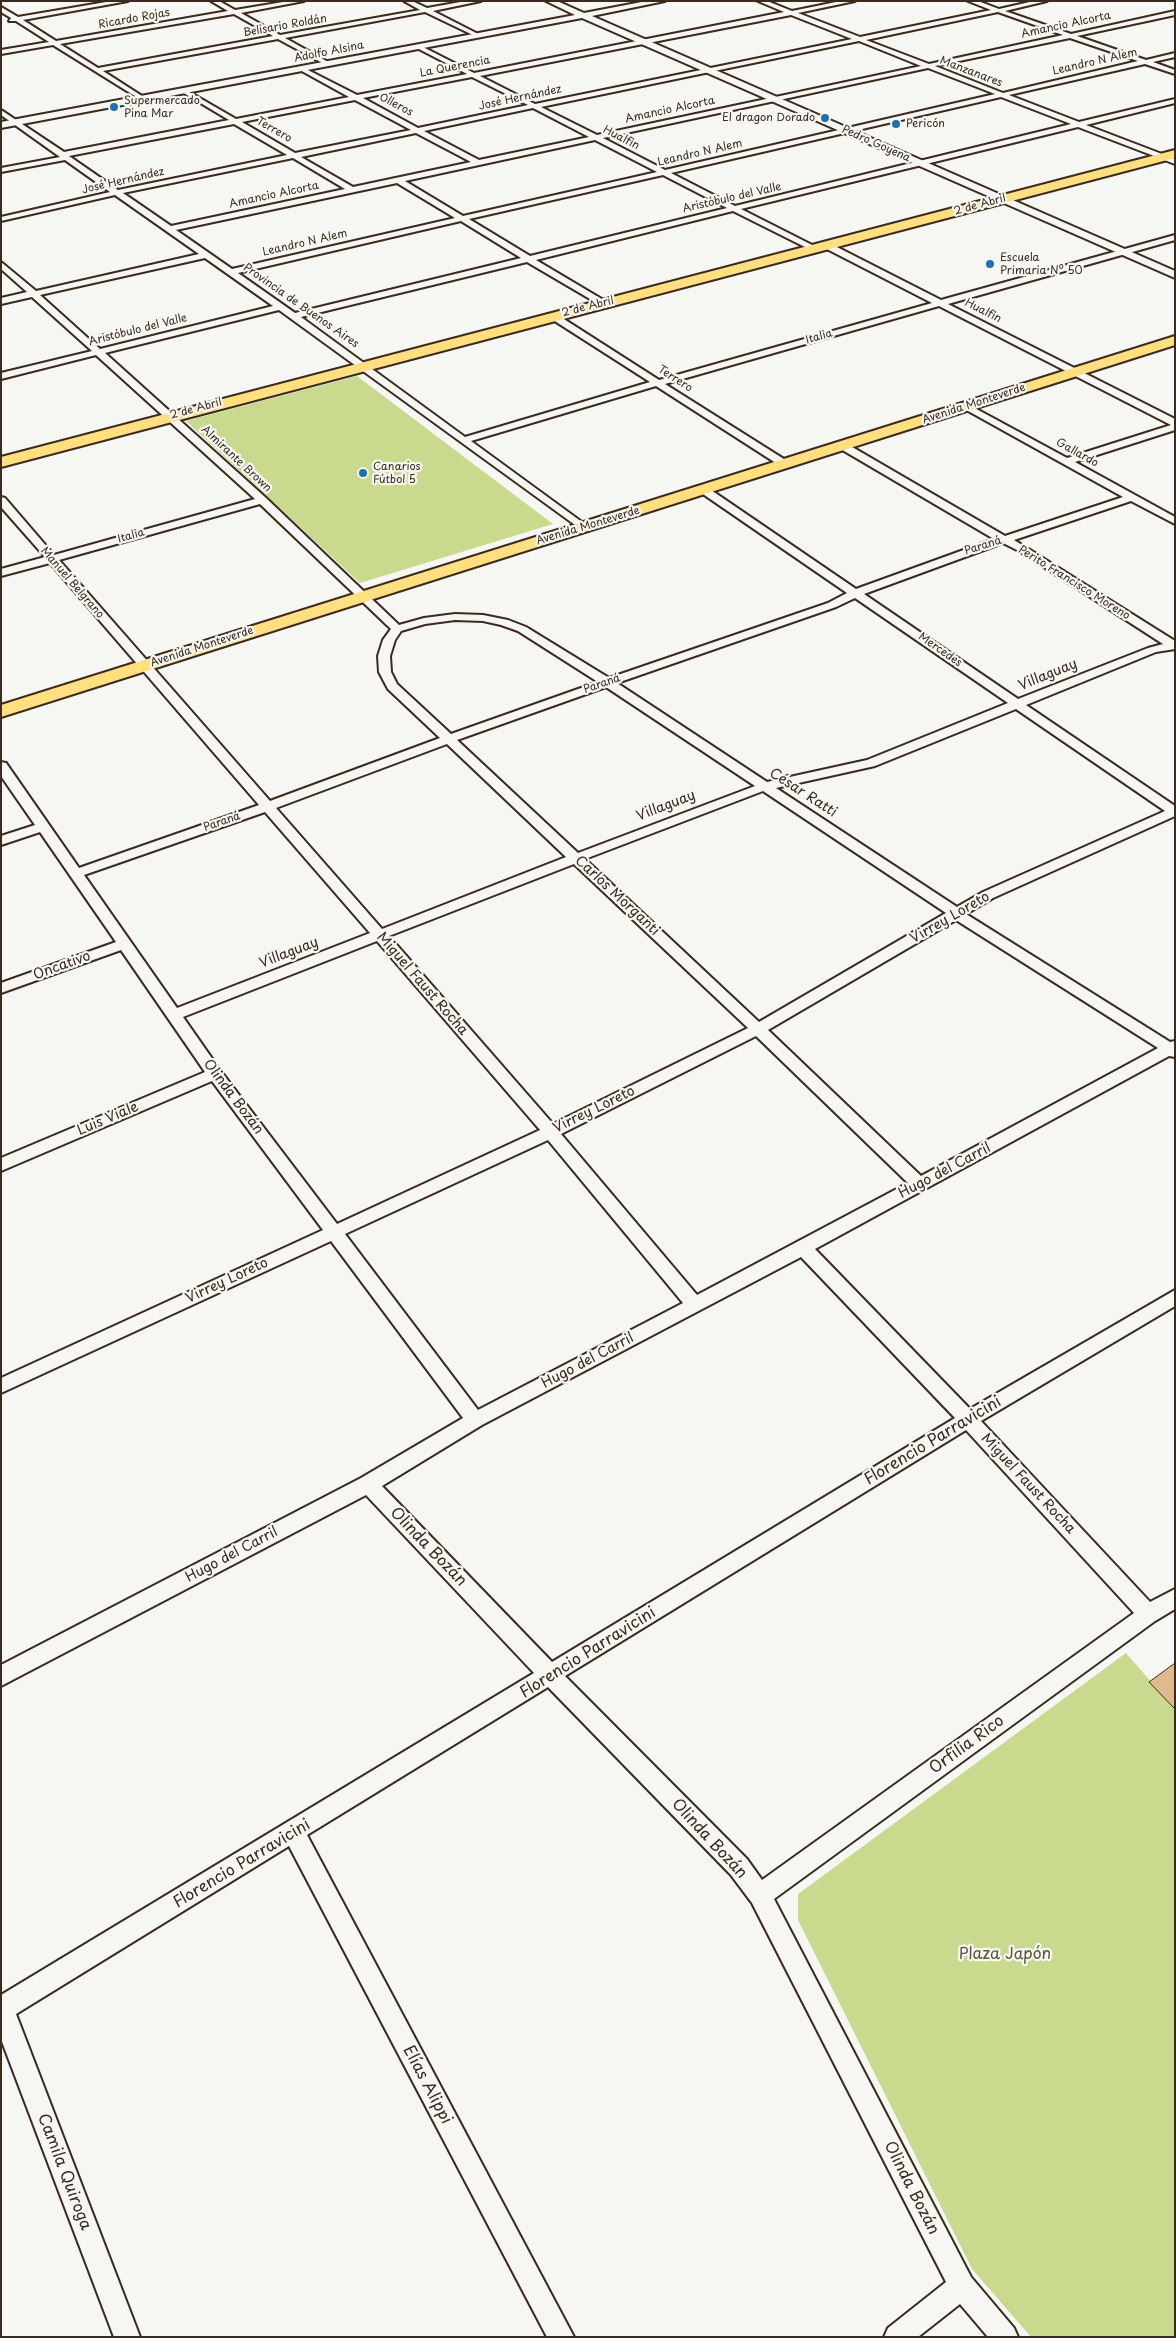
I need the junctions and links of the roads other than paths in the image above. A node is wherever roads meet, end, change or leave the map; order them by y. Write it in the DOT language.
graph roads {
  1 [pos="125,1"];
  2 [pos="214,1"];
  3 [pos="300,1"];
  4 [pos="407,1"];
  5 [pos="478,1"];
  6 [pos="550,1"];
  7 [pos="661,1"];
  8 [pos="761,1"];
  9 [pos="852,1"];
  10 [pos="971,1"];
  11 [pos="1044,1"];
  12 [pos="1,9"];
  13 [pos="426,11"];
  14 [pos="998,11"];
  15 [pos="234,12"];
  16 [pos="791,13"];
  17 [pos="1175,13"];
  18 [pos="582,16"];
  19 [pos="17,19"];
  20 [pos="1,21"];
  21 [pos="479,36"];
  22 [pos="1071,36"];
  23 [pos="280,37"];
  24 [pos="860,39"];
  25 [pos="644,42"];
  26 [pos="53,44"];
  27 [pos="419,47"];
  28 [pos="1,52"];
  29 [pos="1175,55"];
  30 [pos="1145,62"];
  31 [pos="328,64"];
  32 [pos="928,66"];
  33 [pos="302,69"];
  34 [pos="96,70"];
  35 [pos="708,70"];
  36 [pos="1175,72"];
  37 [pos="473,75"];
  38 [pos="184,91"];
  39 [pos="1002,95"];
  40 [pos="357,98"];
  41 [pos="143,99"];
  42 [pos="775,99"];
  43 [pos="1175,101"];
  44 [pos="533,106"];
  45 [pos="1,112"];
  46 [pos="15,122"];
  47 [pos="235,122"];
  48 [pos="1,125"];
  49 [pos="1078,125"];
  50 [pos="418,130"];
  51 [pos="847,131"];
  52 [pos="596,138"];
  53 [pos="64,156"];
  54 [pos="294,156"];
  55 [pos="1171,158"];
  56 [pos="479,162"];
  57 [pos="920,163"];
  58 [pos="1,170"];
  59 [pos="663,172"];
  60 [pos="398,180"];
  61 [pos="352,190"];
  62 [pos="117,193"];
  63 [pos="1002,199"];
  64 [pos="735,209"];
  65 [pos="1,219"];
  66 [pos="463,219"];
  67 [pos="170,230"];
  68 [pos="1175,237"];
  69 [pos="820,247"];
  70 [pos="1123,252"];
  71 [pos="206,255"];
  72 [pos="529,258"];
  73 [pos="1,264"];
  74 [pos="230,272"];
  75 [pos="1175,275"];
  76 [pos="35,293"];
  77 [pos="1,301"];
  78 [pos="602,303"];
  79 [pos="942,303"];
  80 [pos="279,307"];
  81 [pos="294,316"];
  82 [pos="553,316"];
  83 [pos="1175,340"];
  84 [pos="99,352"];
  85 [pos="363,366"];
  86 [pos="1076,371"];
  87 [pos="1,376"];
  88 [pos="657,383"];
  89 [pos="966,407"];
  90 [pos="170,416"];
  91 [pos="1175,424"];
  92 [pos="1175,428"];
  93 [pos="464,440"];
  94 [pos="843,446"];
  95 [pos="1,462"];
  96 [pos="1066,462"];
  97 [pos="783,463"];
  98 [pos="704,490"];
  99 [pos="1131,498"];
  100 [pos="1,500"];
  101 [pos="262,500"];
  102 [pos="1175,521"];
  103 [pos="582,527"];
  104 [pos="1004,540"];
  105 [pos="51,559"];
  106 [pos="1,573"];
  107 [pos="856,592"];
  108 [pos="363,595"];
  109 [pos="397,629"];
  110 [pos="1174,645"];
  111 [pos="144,666"];
  112 [pos="607,682"];
  113 [pos="1019,704"];
  114 [pos="1,711"];
  115 [pos="448,740"];
  116 [pos="1,766"];
  117 [pos="764,787"];
  118 [pos="268,806"];
  119 [pos="1174,812"];
  120 [pos="42,827"];
  121 [pos="1,841"];
  122 [pos="577,858"];
  123 [pos="74,874"];
  124 [pos="957,914"];
  125 [pos="380,936"];
  126 [pos="123,944"];
  127 [pos="1,988"];
  128 [pos="174,1015"];
  129 [pos="758,1029"];
  130 [pos="1173,1049"];
  131 [pos="215,1074"];
  132 [pos="551,1132"];
  133 [pos="1,1165"];
  134 [pos="920,1184"];
  135 [pos="334,1232"];
  136 [pos="803,1248"];
  137 [pos="1175,1297"];
  138 [pos="695,1305"];
  139 [pos="1,1386"];
  140 [pos="968,1419"];
  141 [pos="474,1420"];
  142 [pos="368,1484"];
  143 [pos="1175,1598"];
  144 [pos="1148,1614"];
  145 [pos="1,1676"];
  146 [pos="551,1676"];
  147 [pos="294,1833"];
  148 [pos="760,1895"];
  149 [pos="2,2008"];
  150 [pos="962,2286"];
  151 [pos="127,2337"];
  152 [pos="561,2337"];
  153 [pos="898,2337"];
  154 [pos="1005,2337"];
  1 -- 19 [label="street"];
  2 -- 15 [label="street"];
  3 -- 15 [label="street, Ricardo Rojas"];
  4 -- 13 [label="street"];
  5 -- 13 [label="street, Belisario Roldán"];
  6 -- 18 [label="street, Pedro Goyena"];
  7 -- 18 [label="street, Adolfo Alsina"];
  8 -- 16 [label="street, Manzanares"];
  9 -- 16 [label="street, La Querencia"];
  10 -- 14 [label="street"];
  11 -- 14 [label="street, José Hernández"];
  12 -- 19 [label="street"];
  13 -- 21 [label="street"];
  13 -- 23 [label="street, Belisario Roldán"];
  14 -- 22 [label="street"];
  14 -- 24 [label="street, José Hernández"];
  15 -- 23 [label="street"];
  15 -- 26 [label="street, Ricardo Rojas"];
  16 -- 24 [label="street, Manzanares"];
  16 -- 25 [label="street, La Querencia"];
  17 -- 22 [label="street, Amancio Alcorta"];
  18 -- 21 [label="street, Adolfo Alsina"];
  18 -- 25 [label="street, Pedro Goyena"];
  19 -- 20 [label="street"];
  19 -- 26 [label="street"];
  21 -- 27 [label="street, Adolfo Alsina"];
  22 -- 30 [label="street"];
  22 -- 32 [label="street, Amancio Alcorta"];
  23 -- 31 [label="street"];
  23 -- 34 [label="street, Belisario Roldán"];
  24 -- 32 [label="street, Manzanares"];
  24 -- 35 [label="street, José Hernández"];
  25 -- 35 [label="street, Pedro Goyena"];
  25 -- 37 [label="street, La Querencia"];
  26 -- 28 [label="street, Ricardo Rojas"];
  26 -- 34 [label="street"];
  27 -- 31 [label="street, Adolfo Alsina"];
  27 -- 37 [label="street, Hualfin"];
  29 -- 30 [label="street, Leandro N Alem"];
  30 -- 36 [label="street"];
  30 -- 39 [label="street, Leandro N Alem"];
  31 -- 33 [label="street, Adolfo Alsina"];
  32 -- 39 [label="street, Manzanares"];
  32 -- 42 [label="street, Amancio Alcorta"];
  33 -- 38 [label="street, Adolfo Alsina"];
  33 -- 40 [label="street, Olleros"];
  34 -- 41 [label="street"];
  35 -- 42 [label="street, Pedro Goyena"];
  35 -- 44 [label="street, José Hernández"];
  37 -- 40 [label="street, La Querencia"];
  37 -- 44 [label="street, Hualfin"];
  38 -- 41 [label="street, Adolfo Alsina"];
  38 -- 47 [label="street, Terrero"];
  39 -- 49 [label="street, Manzanares"];
  39 -- 51 [label="street, Leandro N Alem"];
  40 -- 47 [label="street, La Querencia"];
  40 -- 50 [label="street, Olleros"];
  41 -- 46 [label="street, Adolfo Alsina"];
  42 -- 51 [label="street, Pedro Goyena"];
  42 -- 52 [label="street, Amancio Alcorta"];
  43 -- 49 [label="street, Aristóbulo del Valle"];
  44 -- 50 [label="street, José Hernández"];
  44 -- 52 [label="street, Hualfin"];
  45 -- 46 [label="street, Provincia de Buenos Aires"];
  46 -- 48 [label="street, Adolfo Alsina"];
  46 -- 53 [label="street, Provincia de Buenos Aires"];
  47 -- 53 [label="street, La Querencia"];
  47 -- 54 [label="street, Terrero"];
  49 -- 55 [label="street, Manzanares"];
  49 -- 57 [label="street, Aristóbulo del Valle"];
  50 -- 54 [label="street, José Hernández"];
  50 -- 56 [label="street, Olleros"];
  51 -- 57 [label="street, Pedro Goyena"];
  51 -- 59 [label="street, Leandro N Alem"];
  52 -- 56 [label="street, Amancio Alcorta"];
  52 -- 59 [label="street, Hualfin"];
  53 -- 58 [label="street, La Querencia"];
  53 -- 62 [label="street, Provincia de Buenos Aires"];
  54 -- 61 [label="street, Terrero"];
  54 -- 62 [label="street, José Hernández"];
  55 -- 63 [label="main road, 2 de Abril"];
  56 -- 60 [label="street, Amancio Alcorta"];
  57 -- 63 [label="street, Pedro Goyena"];
  57 -- 64 [label="street, Aristóbulo del Valle"];
  59 -- 64 [label="street, Hualfin"];
  59 -- 66 [label="street, Leandro N Alem"];
  60 -- 61 [label="street, Amancio Alcorta"];
  60 -- 66 [label="street"];
  61 -- 67 [label="street, Amancio Alcorta"];
  62 -- 65 [label="street, José Hernández"];
  62 -- 67 [label="street, Provincia de Buenos Aires"];
  63 -- 69 [label="main road, 2 de Abril"];
  63 -- 70 [label="street, Pedro Goyena"];
  64 -- 69 [label="street, Hualfin"];
  64 -- 72 [label="street, Aristóbulo del Valle"];
  66 -- 72 [label="street"];
  66 -- 74 [label="street, Leandro N Alem"];
  67 -- 71 [label="street, Provincia de Buenos Aires"];
  68 -- 70 [label="street, Italia"];
  69 -- 78 [label="main road, 2 de Abril"];
  69 -- 79 [label="street, Hualfin"];
  70 -- 75 [label="street, Pedro Goyena"];
  70 -- 79 [label="street, Italia"];
  71 -- 74 [label="street, Provincia de Buenos Aires"];
  71 -- 76 [label="street"];
  72 -- 78 [label="street"];
  72 -- 81 [label="street, Aristóbulo del Valle"];
  73 -- 76 [label="street, Almirante Brown"];
  74 -- 80 [label="street, Provincia de Buenos Aires"];
  76 -- 77 [label="street"];
  76 -- 84 [label="street, Almirante Brown"];
  78 -- 82 [label="main road, 2 de Abril"];
  79 -- 86 [label="street, Hualfin"];
  79 -- 88 [label="street, Italia"];
  80 -- 81 [label="street, Provincia de Buenos Aires"];
  80 -- 84 [label="street, Aristóbulo del Valle"];
  81 -- 85 [label="street, Provincia de Buenos Aires"];
  82 -- 85 [label="main road, 2 de Abril"];
  82 -- 88 [label="street, Terrero"];
  83 -- 86 [label="main road, Avenida Monteverde"];
  84 -- 87 [label="street, Aristóbulo del Valle"];
  84 -- 90 [label="street, Almirante Brown"];
  85 -- 90 [label="main road, 2 de Abril"];
  85 -- 93 [label="street, Provincia de Buenos Aires"];
  86 -- 89 [label="main road, Avenida Monteverde"];
  86 -- 91 [label="street, Hualfin"];
  88 -- 93 [label="street, Italia"];
  88 -- 97 [label="street, Terrero"];
  89 -- 94 [label="main road, Avenida Monteverde"];
  89 -- 96 [label="street, Gallardo"];
  90 -- 95 [label="main road, 2 de Abril"];
  90 -- 101 [label="street, Almirante Brown"];
  92 -- 96 [label="street"];
  93 -- 103 [label="street, Provincia de Buenos Aires"];
  94 -- 97 [label="main road, Avenida Monteverde"];
  94 -- 104 [label="street, Perito Francisco Moreno"];
  96 -- 99 [label="street, Gallardo"];
  97 -- 98 [label="main road, Avenida Monteverde"];
  98 -- 103 [label="main road, Avenida Monteverde"];
  98 -- 107 [label="street, Mercedes"];
  99 -- 102 [label="street, Gallardo"];
  99 -- 104 [label="street, Paraná"];
  100 -- 105 [label="street, Manuel Belgrano"];
  101 -- 105 [label="street, Italia"];
  101 -- 108 [label="street, Almirante Brown"];
  103 -- 108 [label="main road, Avenida Monteverde"];
  104 -- 107 [label="street, Paraná"];
  104 -- 110 [label="street, Perito Francisco Moreno"];
  105 -- 106 [label="street, Italia"];
  105 -- 111 [label="street, Manuel Belgrano"];
  107 -- 112 [label="street, Paraná"];
  107 -- 113 [label="street, Mercedes"];
  108 -- 109 [label="street"];
  108 -- 111 [label="main road, Avenida Monteverde"];
  109 -- 112 [label="street, César Ratti"];
  109 -- 115 [label="street, Carlos Morganti"];
  110 -- 113 [label="street, Villaguay"];
  111 -- 114 [label="main road, Avenida Monteverde"];
  111 -- 118 [label="street, Miguel Faust Rocha"];
  112 -- 115 [label="street, Paraná"];
  112 -- 117 [label="street, César Ratti"];
  113 -- 117 [label="street, Villaguay"];
  113 -- 119 [label="street, Mercedes"];
  115 -- 118 [label="street, Paraná"];
  115 -- 122 [label="street, Carlos Morganti"];
  116 -- 120 [label="street, Olinda Bozán"];
  117 -- 122 [label="street, Villaguay"];
  117 -- 124 [label="street, César Ratti"];
  118 -- 123 [label="street, Paraná"];
  118 -- 125 [label="street, Miguel Faust Rocha"];
  119 -- 124 [label="street, Virrey Loreto"];
  120 -- 121 [label="street"];
  120 -- 123 [label="street, Olinda Bozán"];
  122 -- 125 [label="street, Villaguay"];
  122 -- 129 [label="street, Carlos Morganti"];
  123 -- 126 [label="street, Olinda Bozán"];
  124 -- 129 [label="street, Virrey Loreto"];
  124 -- 130 [label="street, César Ratti"];
  125 -- 128 [label="street, Villaguay"];
  125 -- 132 [label="street, Miguel Faust Rocha"];
  126 -- 127 [label="street, Oncativo"];
  126 -- 128 [label="street, Olinda Bozán"];
  128 -- 131 [label="street, Olinda Bozán"];
  129 -- 132 [label="street, Virrey Loreto"];
  129 -- 134 [label="street, Carlos Morganti"];
  130 -- 134 [label="street, Hugo del Carril"];
  131 -- 133 [label="street, Luis Viale"];
  131 -- 135 [label="street, Olinda Bozán"];
  132 -- 135 [label="street, Virrey Loreto"];
  132 -- 138 [label="street, Miguel Faust Rocha"];
  134 -- 136 [label="street, Hugo del Carril"];
  135 -- 139 [label="street, Virrey Loreto"];
  135 -- 141 [label="street, Olinda Bozán"];
  136 -- 138 [label="street, Hugo del Carril"];
  136 -- 140 [label="street, Miguel Faust Rocha"];
  137 -- 140 [label="street, Florencio Parravicini"];
  138 -- 141 [label="street, Hugo del Carril"];
  140 -- 144 [label="street, Miguel Faust Rocha"];
  140 -- 146 [label="street, Florencio Parravicini"];
  141 -- 142 [label="street, Hugo del Carril"];
  142 -- 145 [label="street, Hugo del Carril"];
  142 -- 146 [label="street, Olinda Bozán"];
  143 -- 144 [label="street, Orfilia Rico"];
  144 -- 148 [label="street, Orfilia Rico"];
  146 -- 147 [label="street, Florencio Parravicini"];
  146 -- 148 [label="street, Olinda Bozán"];
  147 -- 149 [label="street, Florencio Parravicini"];
  147 -- 152 [label="street, Elías Alippi"];
  148 -- 150 [label="street, Olinda Bozán"];
  149 -- 151 [label="street, Camila Quiroga"];
  150 -- 153 [label="street"];
  150 -- 154 [label="street, Olinda Bozán"];
}
